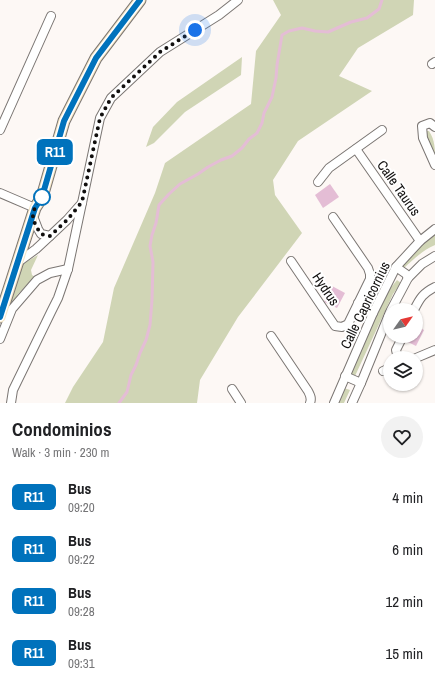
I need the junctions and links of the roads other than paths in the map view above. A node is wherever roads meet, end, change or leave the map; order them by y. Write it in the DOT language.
graph roads {
  1 [pos="140,0"];
  2 [pos="227,0"];
  3 [pos="238,0"];
  4 [pos="228,9"];
  5 [pos="51,16"];
  6 [pos="435,127"];
  7 [pos="0,130"];
  8 [pos="382,130"];
  9 [pos="356,149"];
  10 [pos="435,165"];
  11 [pos="318,182"];
  12 [pos="0,193"];
  13 [pos="82,202"];
  14 [pos="34,212"];
  15 [pos="333,217"];
  16 [pos="435,229"];
  17 [pos="50,236"];
  18 [pos="420,241"];
  19 [pos="435,256"];
  20 [pos="291,260"];
  21 [pos="18,263"];
  22 [pos="396,267"];
  23 [pos="68,269"];
  24 [pos="408,278"];
  25 [pos="435,287"];
  26 [pos="358,303"];
  27 [pos="394,303"];
  28 [pos="418,303"];
  29 [pos="373,312"];
  30 [pos="0,317"];
  31 [pos="383,328"];
  32 [pos="271,336"];
  33 [pos="0,339"];
  34 [pos="435,350"];
  35 [pos="423,355"];
  36 [pos="345,376"];
  37 [pos="361,383"];
  38 [pos="232,389"];
  39 [pos="11,403"];
  40 [pos="241,403"];
  41 [pos="310,403"];
  42 [pos="334,403"];
  43 [pos="352,403"];
  1 -- 14 [label="street"];
  2 -- 4 [label="street"];
  3 -- 4 [label="street"];
  4 -- 13 [label="street"];
  5 -- 7 [label="street"];
  6 -- 10 [label="street"];
  8 -- 9 [label="street"];
  9 -- 11 [label="street"];
  9 -- 18 [label="street, Calle Taurus"];
  12 -- 14 [label="street"];
  13 -- 17 [label="street"];
  13 -- 23 [label="street"];
  14 -- 17 [label="street"];
  14 -- 21 [label="street"];
  15 -- 26 [label="street"];
  16 -- 18 [label="street, Calle Capricornius"];
  17 -- 21 [label="street"];
  18 -- 22 [label="street, Calle Capricornius"];
  19 -- 24 [label="street, Calle Capricornius"];
  20 -- 26 [label="street, Hydrus"];
  21 -- 30 [label="street"];
  22 -- 24 [label="street"];
  22 -- 29 [label="street, Calle Capricornius"];
  23 -- 33 [label="street"];
  23 -- 39 [label="street"];
  24 -- 27 [label="street, Calle Capricornius"];
  25 -- 28 [label="street"];
  26 -- 29 [label="street, Hydrus"];
  29 -- 36 [label="street, Calle Capricornius"];
  31 -- 37 [label="street, Calle Capricornius"];
  32 -- 41 [label="street"];
  34 -- 35 [label="street"];
  36 -- 37 [label="street"];
  36 -- 42 [label="street, Calle Capricornius"];
  37 -- 43 [label="street, Calle Capricornius"];
  38 -- 40 [label="street"];
}
